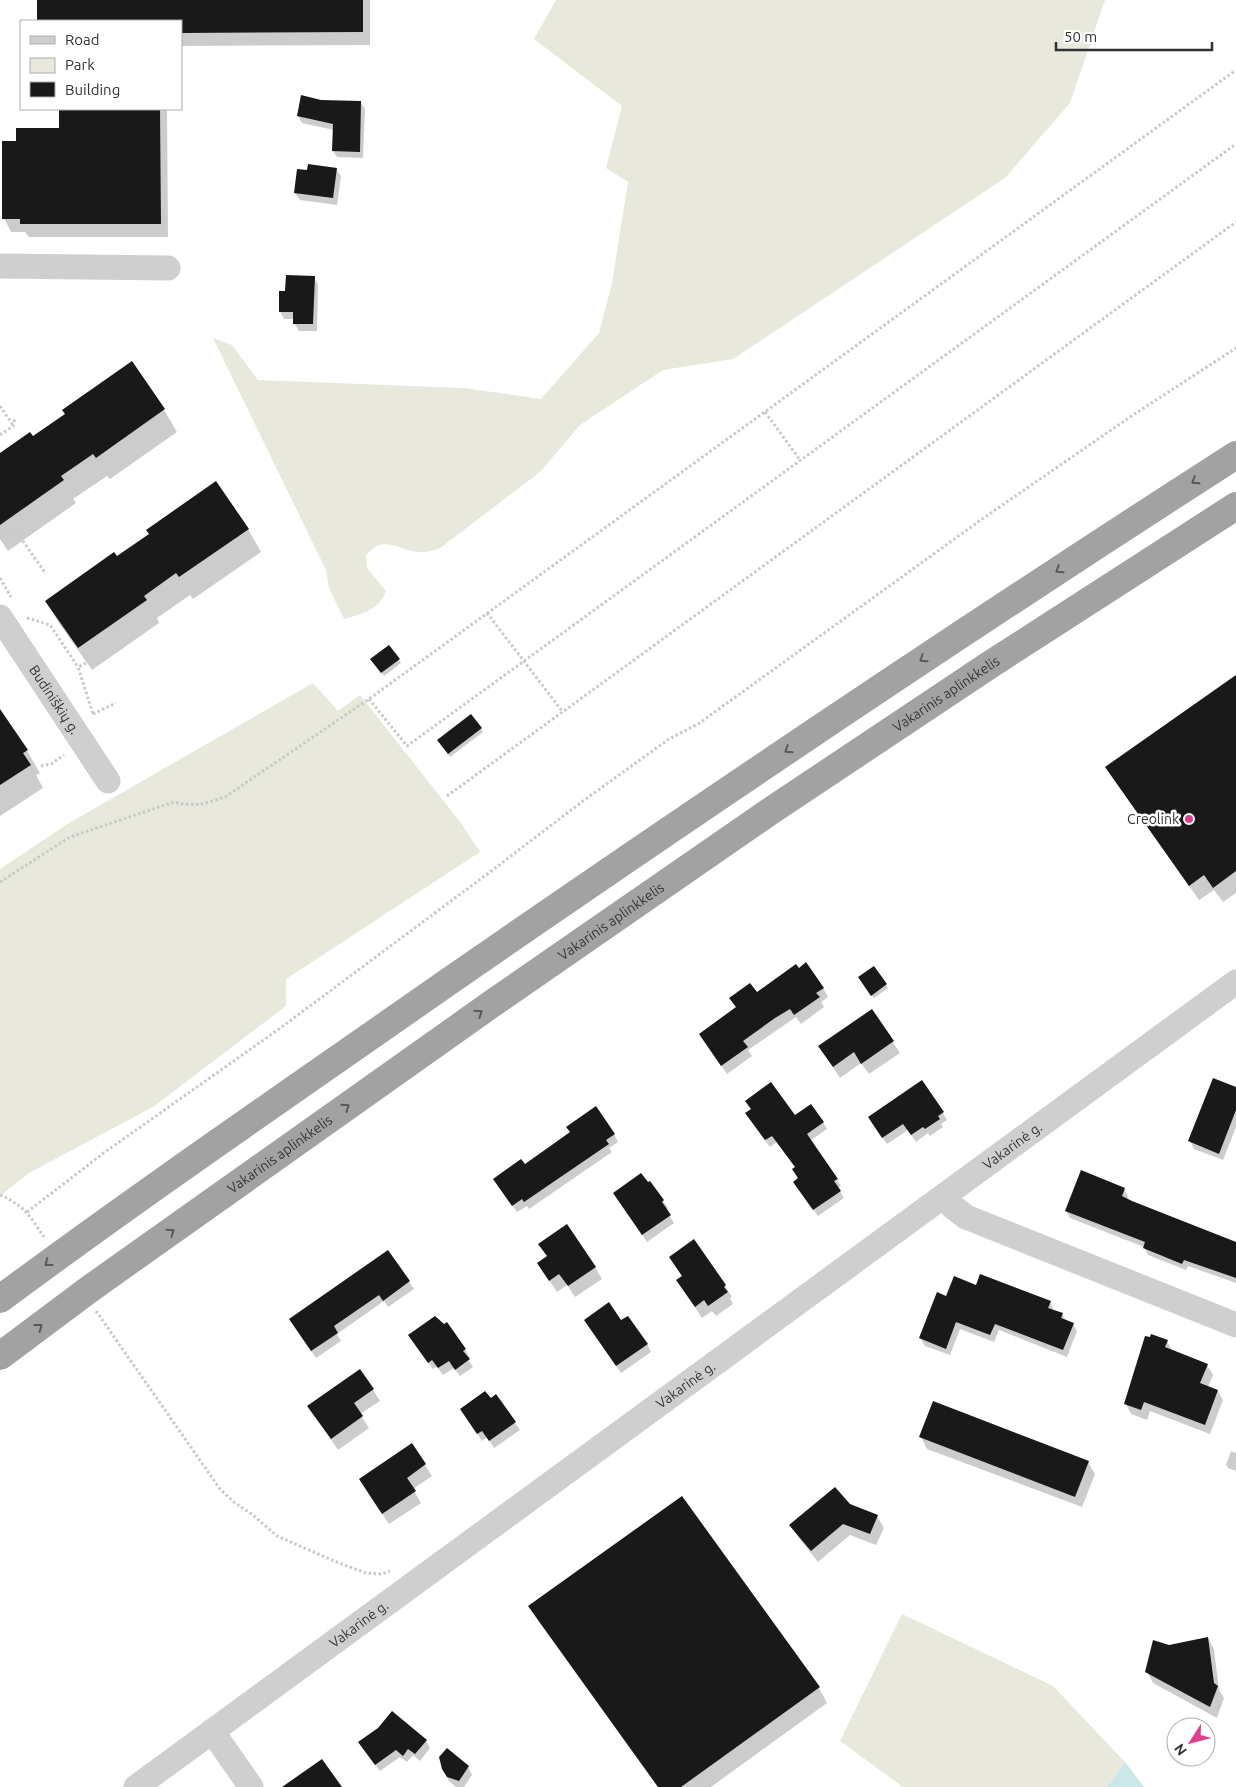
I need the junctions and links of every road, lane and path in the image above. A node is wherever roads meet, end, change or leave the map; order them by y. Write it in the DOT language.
graph roads {
  1 [pos="1236,70"];
  2 [pos="1236,144"];
  3 [pos="1236,222"];
  4 [pos="0,266"];
  5 [pos="168,268"];
  6 [pos="1236,348"];
  7 [pos="0,406"];
  8 [pos="765,412"];
  9 [pos="15,418"];
  10 [pos="13,426"];
  11 [pos="0,435"];
  12 [pos="1236,455"];
  13 [pos="800,460"];
  14 [pos="1236,506"];
  15 [pos="0,536"];
  16 [pos="46,574"];
  17 [pos="487,613"];
  18 [pos="11,616"];
  19 [pos="524,661"];
  20 [pos="86,663"];
  21 [pos="78,667"];
  22 [pos="369,699"];
  23 [pos="116,703"];
  24 [pos="562,711"];
  25 [pos="93,714"];
  26 [pos="90,722"];
  27 [pos="67,753"];
  28 [pos="41,766"];
  29 [pos="108,781"];
  30 [pos="447,796"];
  31 [pos="0,882"];
  32 [pos="1236,982"];
  33 [pos="0,1195"];
  34 [pos="944,1196"];
  35 [pos="27,1212"];
  36 [pos="33,1220"];
  37 [pos="0,1299"];
  38 [pos="1236,1325"];
  39 [pos="111,1333"];
  40 [pos="0,1356"];
  41 [pos="396,1569"];
  42 [pos="212,1731"];
  43 [pos="136,1787"];
  44 [pos="251,1787"];
  1 -- 8 [label="path"];
  2 -- 13 [label="path"];
  3 -- 24 [label="path"];
  4 -- 5 [label="street"];
  6 -- 35 [label="path"];
  7 -- 10 [label="path"];
  8 -- 13 [label="path"];
  8 -- 17 [label="path"];
  9 -- 10 [label="path"];
  10 -- 11 [label="path"];
  12 -- 37 [label="highway, one-way"];
  13 -- 19 [label="path"];
  40 -- 14 [label="highway, Vakarinis aplinkkelis, one-way"];
  15 -- 16 [label="path"];
  17 -- 19 [label="path"];
  17 -- 22 [label="path"];
  18 -- 21 [label="path"];
  18 -- 29 [label="street, Budiniškių g."];
  19 -- 22 [label="path"];
  19 -- 24 [label="path"];
  20 -- 21 [label="path"];
  21 -- 25 [label="path"];
  22 -- 31 [label="path"];
  23 -- 25 [label="path"];
  24 -- 30 [label="path"];
  25 -- 26 [label="path"];
  27 -- 28 [label="path"];
  32 -- 34 [label="street, Vakarinė g."];
  33 -- 35 [label="path"];
  34 -- 38 [label="street"];
  34 -- 42 [label="street, Vakarinė g."];
  35 -- 36 [label="path"];
  39 -- 41 [label="path"];
  42 -- 43 [label="street, Vakarinė g."];
  42 -- 44 [label="street"];
}
